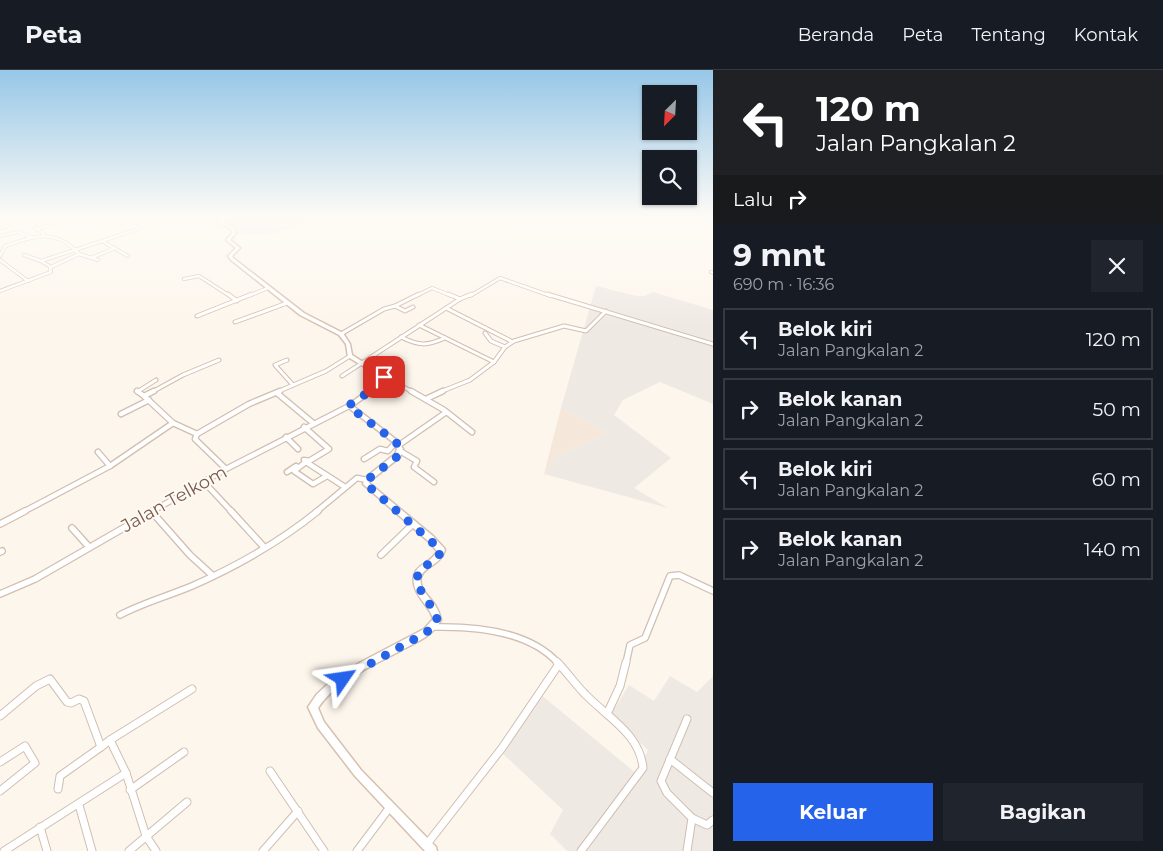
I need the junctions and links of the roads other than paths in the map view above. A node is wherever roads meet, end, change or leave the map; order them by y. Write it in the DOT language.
graph roads {
  1 [pos="60,254"];
  2 [pos="78,254"];
  3 [pos="80,254"];
  4 [pos="100,254"];
  5 [pos="232,254"];
  6 [pos="24,255"];
  7 [pos="0,258"];
  8 [pos="91,258"];
  9 [pos="41,260"];
  10 [pos="98,260"];
  11 [pos="50,267"];
  12 [pos="184,279"];
  13 [pos="28,281"];
  14 [pos="268,288"];
  15 [pos="0,291"];
  16 [pos="460,299"];
  17 [pos="236,300"];
  18 [pos="287,303"];
  19 [pos="395,306"];
  20 [pos="413,307"];
  21 [pos="446,308"];
  22 [pos="606,311"];
  23 [pos="196,316"];
  24 [pos="480,318"];
  25 [pos="235,322"];
  26 [pos="474,322"];
  27 [pos="419,325"];
  28 [pos="485,333"];
  29 [pos="342,334"];
  30 [pos="401,337"];
  31 [pos="445,338"];
  32 [pos="511,341"];
  33 [pos="713,344"];
  34 [pos="505,347"];
  35 [pos="350,356"];
  36 [pos="219,360"];
  37 [pos="287,360"];
  38 [pos="494,362"];
  39 [pos="363,364"];
  40 [pos="342,376"];
  41 [pos="384,377"];
  42 [pos="156,380"];
  43 [pos="293,385"];
  44 [pos="277,393"];
  45 [pos="144,396"];
  46 [pos="426,399"];
  47 [pos="150,400"];
  48 [pos="348,406"];
  49 [pos="445,413"];
  50 [pos="121,414"];
  51 [pos="173,423"];
  52 [pos="313,423"];
  53 [pos="304,427"];
  54 [pos="472,432"];
  55 [pos="197,434"];
  56 [pos="286,437"];
  57 [pos="398,446"];
  58 [pos="298,448"];
  59 [pos="98,452"];
  60 [pos="364,460"];
  61 [pos="110,466"];
  62 [pos="226,469"];
  63 [pos="286,472"];
  64 [pos="327,476"];
  65 [pos="367,480"];
  66 [pos="204,482"];
  67 [pos="434,482"];
  68 [pos="345,487"];
  69 [pos="152,512"];
  70 [pos="0,524"];
  71 [pos="413,524"];
  72 [pos="72,528"];
  73 [pos="263,546"];
  74 [pos="89,548"];
  75 [pos="381,555"];
  76 [pos="213,576"];
  77 [pos="713,591"];
  78 [pos="0,594"];
  79 [pos="120,615"];
  80 [pos="433,627"];
  81 [pos="559,664"];
  82 [pos="192,689"];
  83 [pos="607,714"];
  84 [pos="0,716"];
  85 [pos="687,719"];
  86 [pos="110,740"];
  87 [pos="101,747"];
  88 [pos="184,752"];
  89 [pos="670,759"];
  90 [pos="0,762"];
  91 [pos="270,771"];
  92 [pos="126,773"];
  93 [pos="58,789"];
  94 [pos="130,790"];
  95 [pos="0,791"];
  96 [pos="713,793"];
  97 [pos="187,802"];
  98 [pos="79,805"];
  99 [pos="390,807"];
  100 [pos="298,811"];
  101 [pos="692,818"];
  102 [pos="713,820"];
  103 [pos="40,826"];
  104 [pos="146,836"];
  105 [pos="429,848"];
  106 [pos="4,851"];
  107 [pos="47,851"];
  108 [pos="92,851"];
  109 [pos="129,851"];
  110 [pos="156,851"];
  111 [pos="263,851"];
  112 [pos="324,851"];
  113 [pos="357,851"];
  114 [pos="581,851"];
  115 [pos="687,851"];
  1 -- 9 [label="street"];
  2 -- 11 [label="street"];
  3 -- 8 [label="street"];
  4 -- 8 [label="street"];
  5 -- 14 [label="street"];
  6 -- 9 [label="street"];
  7 -- 13 [label="street"];
  8 -- 10 [label="street"];
  9 -- 11 [label="street"];
  11 -- 13 [label="street"];
  12 -- 17 [label="street"];
  13 -- 15 [label="street"];
  14 -- 17 [label="street"];
  14 -- 18 [label="street"];
  16 -- 19 [label="street"];
  16 -- 21 [label="street"];
  16 -- 22 [label="street"];
  17 -- 23 [label="street"];
  18 -- 25 [label="street"];
  18 -- 29 [label="street"];
  19 -- 20 [label="street"];
  19 -- 29 [label="street"];
  21 -- 26 [label="street"];
  21 -- 27 [label="street"];
  22 -- 33 [label="street"];
  22 -- 34 [label="street"];
  24 -- 26 [label="street"];
  26 -- 32 [label="street"];
  27 -- 30 [label="street"];
  27 -- 31 [label="street"];
  28 -- 34 [label="street"];
  29 -- 35 [label="street"];
  30 -- 31 [label="street"];
  30 -- 39 [label="street"];
  31 -- 38 [label="street"];
  34 -- 38 [label="street"];
  35 -- 39 [label="street"];
  35 -- 43 [label="street"];
  36 -- 45 [label="street"];
  37 -- 43 [label="street"];
  38 -- 46 [label="street"];
  39 -- 40 [label="street"];
  39 -- 41 [label="street"];
  41 -- 46 [label="street"];
  41 -- 48 [label="street"];
  42 -- 45 [label="street"];
  43 -- 44 [label="street"];
  44 -- 52 [label="street"];
  44 -- 55 [label="street"];
  45 -- 47 [label="street"];
  46 -- 49 [label="street"];
  47 -- 50 [label="street"];
  47 -- 51 [label="street"];
  48 -- 52 [label="street, Jalan Telkom"];
  48 -- 57 [label="street"];
  49 -- 54 [label="street"];
  49 -- 57 [label="street"];
  51 -- 55 [label="street"];
  51 -- 61 [label="street"];
  52 -- 53 [label="street, Jalan Telkom"];
  53 -- 56 [label="street, Jalan Telkom"];
  53 -- 63 [label="street"];
  55 -- 62 [label="street"];
  56 -- 58 [label="street"];
  56 -- 62 [label="street, Jalan Telkom"];
  57 -- 60 [label="street"];
  57 -- 65 [label="street"];
  57 -- 67 [label="street"];
  59 -- 61 [label="street"];
  61 -- 70 [label="street"];
  62 -- 66 [label="street, Jalan Telkom"];
  64 -- 64 [label="street"];
  64 -- 68 [label="street"];
  65 -- 68 [label="street"];
  65 -- 71 [label="street"];
  66 -- 69 [label="street, Jalan Telkom"];
  66 -- 73 [label="street"];
  68 -- 73 [label="street"];
  69 -- 74 [label="street, Jalan Telkom"];
  69 -- 76 [label="street"];
  71 -- 75 [label="street"];
  71 -- 80 [label="street"];
  72 -- 74 [label="street"];
  73 -- 76 [label="street"];
  74 -- 78 [label="street, Jalan Telkom"];
  76 -- 79 [label="street"];
  77 -- 83 [label="street"];
  80 -- 81 [label="street"];
  80 -- 99 [label="street"];
  81 -- 83 [label="street"];
  81 -- 105 [label="street"];
  82 -- 86 [label="street"];
  83 -- 114 [label="street"];
  84 -- 87 [label="street"];
  85 -- 89 [label="street"];
  86 -- 87 [label="street"];
  86 -- 92 [label="street"];
  87 -- 93 [label="street"];
  88 -- 94 [label="street"];
  89 -- 96 [label="street"];
  89 -- 101 [label="street"];
  90 -- 95 [label="street"];
  91 -- 100 [label="street"];
  92 -- 94 [label="street"];
  92 -- 98 [label="street"];
  94 -- 104 [label="street"];
  97 -- 104 [label="street"];
  98 -- 103 [label="street"];
  98 -- 108 [label="street"];
  99 -- 105 [label="street"];
  99 -- 113 [label="street"];
  100 -- 111 [label="street"];
  100 -- 112 [label="street"];
  101 -- 102 [label="street"];
  101 -- 115 [label="street"];
  103 -- 106 [label="street"];
  103 -- 107 [label="street"];
  104 -- 109 [label="street"];
  104 -- 110 [label="street"];
}
